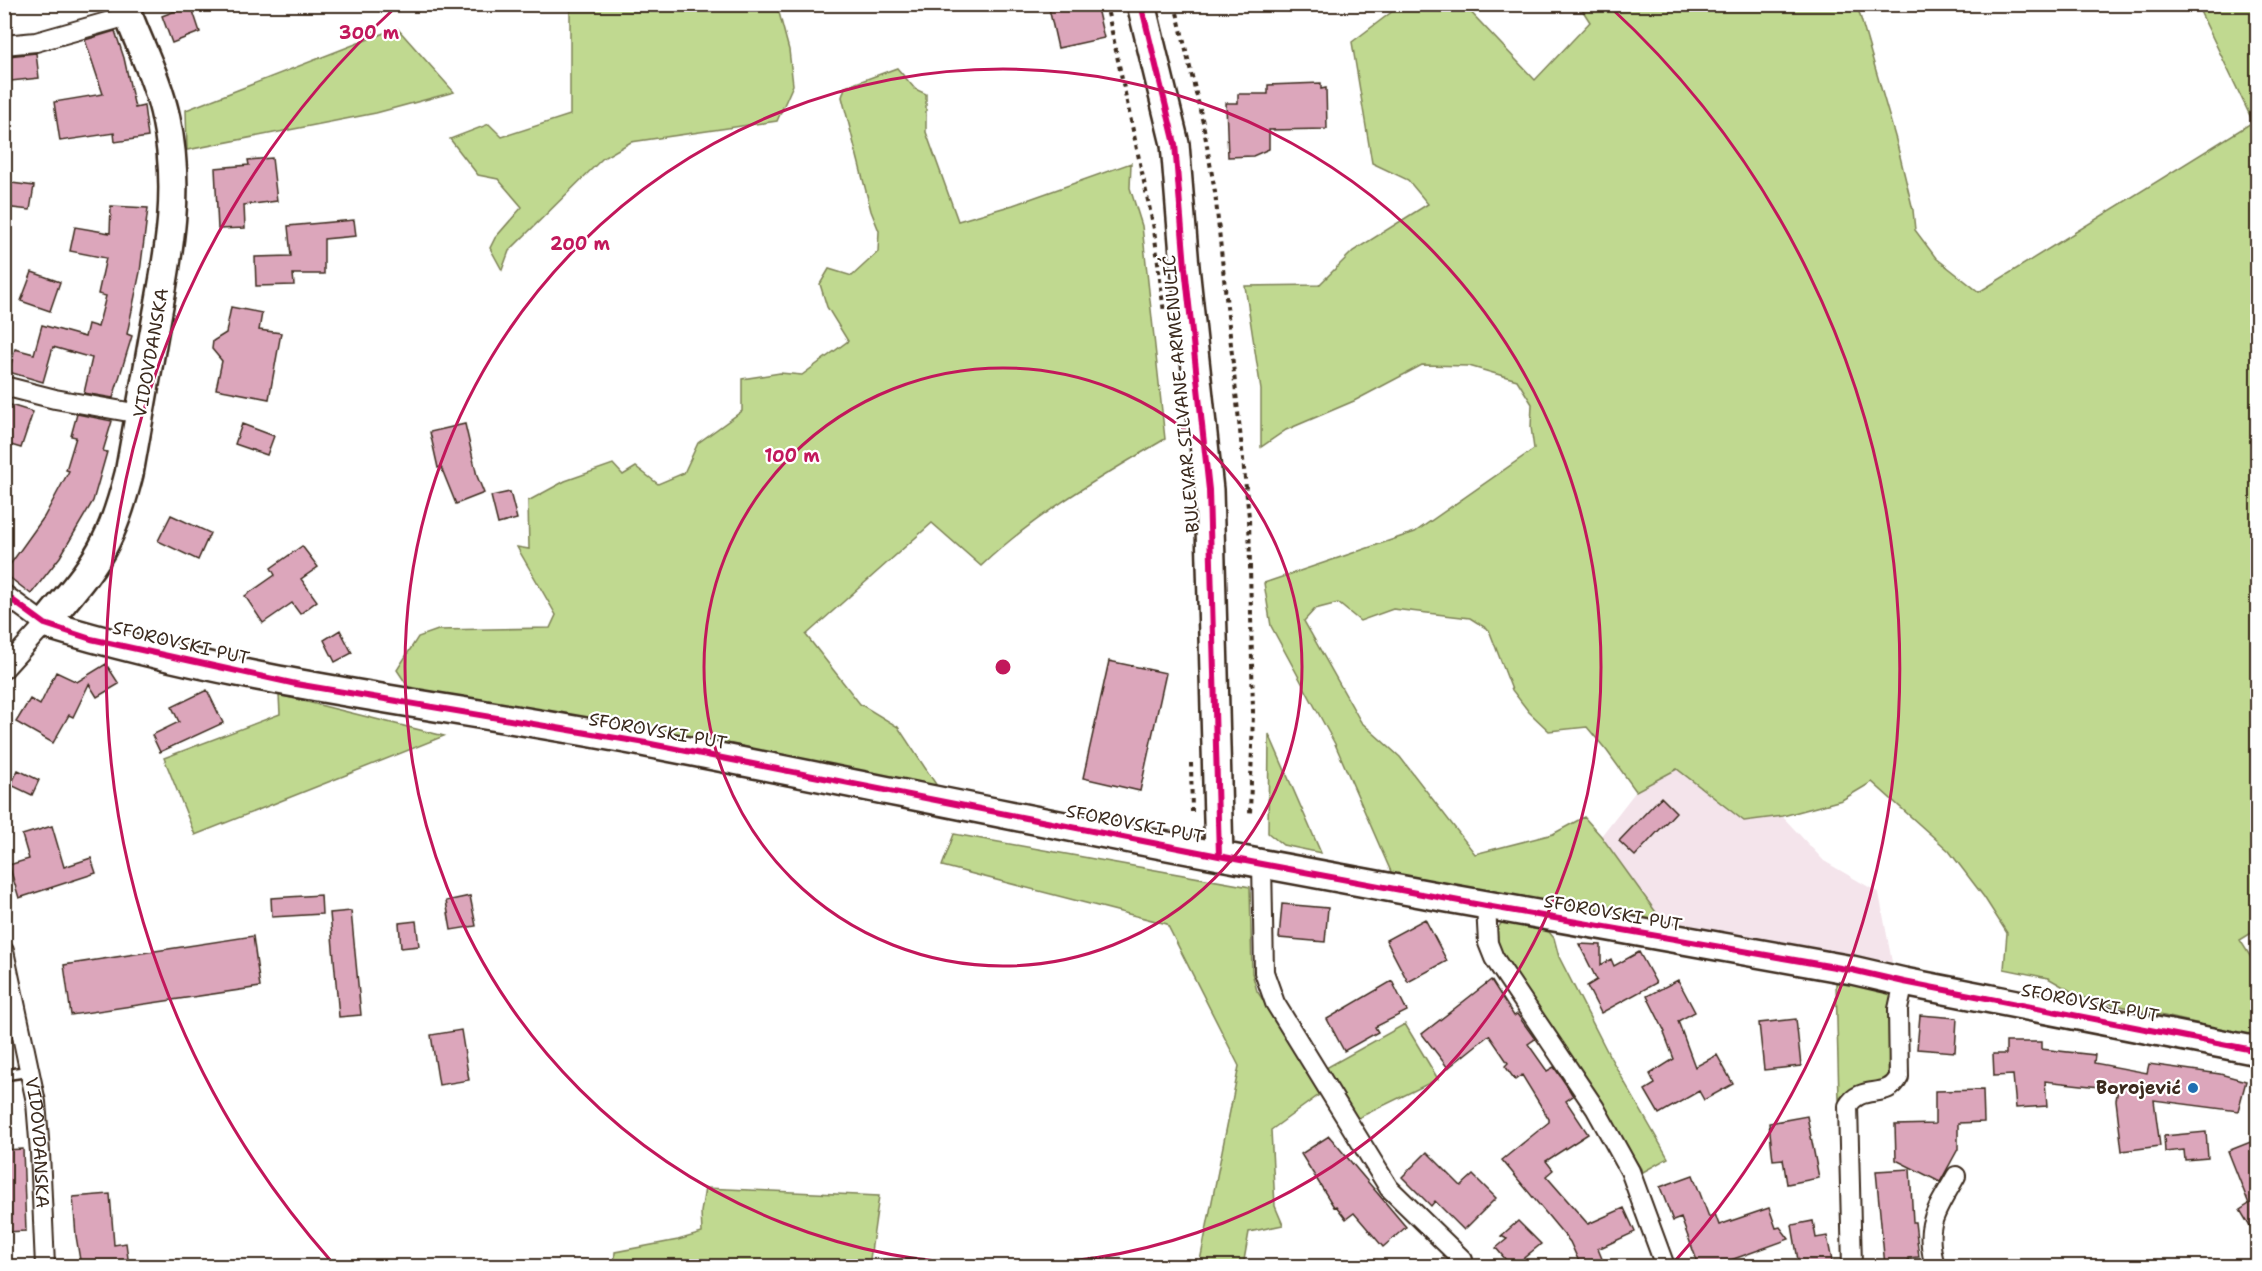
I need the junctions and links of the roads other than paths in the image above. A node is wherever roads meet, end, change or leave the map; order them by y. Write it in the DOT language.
graph roads {
  1 [pos="1141,4"];
  2 [pos="126,10"];
  3 [pos="4,45"];
  4 [pos="4,386"];
  5 [pos="140,414"];
  6 [pos="4,594"];
  7 [pos="45,624"];
  8 [pos="4,669"];
  9 [pos="1219,856"];
  10 [pos="1262,863"];
  11 [pos="1486,906"];
  12 [pos="4,951"];
  13 [pos="1904,982"];
  14 [pos="2258,1051"];
  15 [pos="30,1071"];
  16 [pos="4,1075"];
  17 [pos="1956,1176"];
  18 [pos="1463,1260"];
  19 [pos="45,1266"];
  20 [pos="1665,1266"];
  21 [pos="1852,1266"];
  22 [pos="1935,1266"];
  1 -- 9 [label="street, BULEVAR SILVANE ARMENULIĆ"];
  2 -- 3 [label="street"];
  2 -- 5 [label="street, VIDOVDANSKA"];
  4 -- 5 [label="street"];
  5 -- 7 [label="street, VIDOVDANSKA"];
  6 -- 7 [label="street"];
  7 -- 8 [label="street, VIDOVDANSKA"];
  7 -- 9 [label="street, SFOROVSKI PUT"];
  9 -- 10 [label="street, SFOROVSKI PUT"];
  10 -- 11 [label="street, SFOROVSKI PUT"];
  10 -- 18 [label="street"];
  11 -- 13 [label="street, SFOROVSKI PUT"];
  11 -- 20 [label="street"];
  12 -- 15 [label="street, VIDOVDANSKA"];
  13 -- 14 [label="street, SFOROVSKI PUT"];
  13 -- 21 [label="street"];
  15 -- 16 [label="lane"];
  15 -- 19 [label="street, VIDOVDANSKA"];
  17 -- 22 [label="street"];
}
